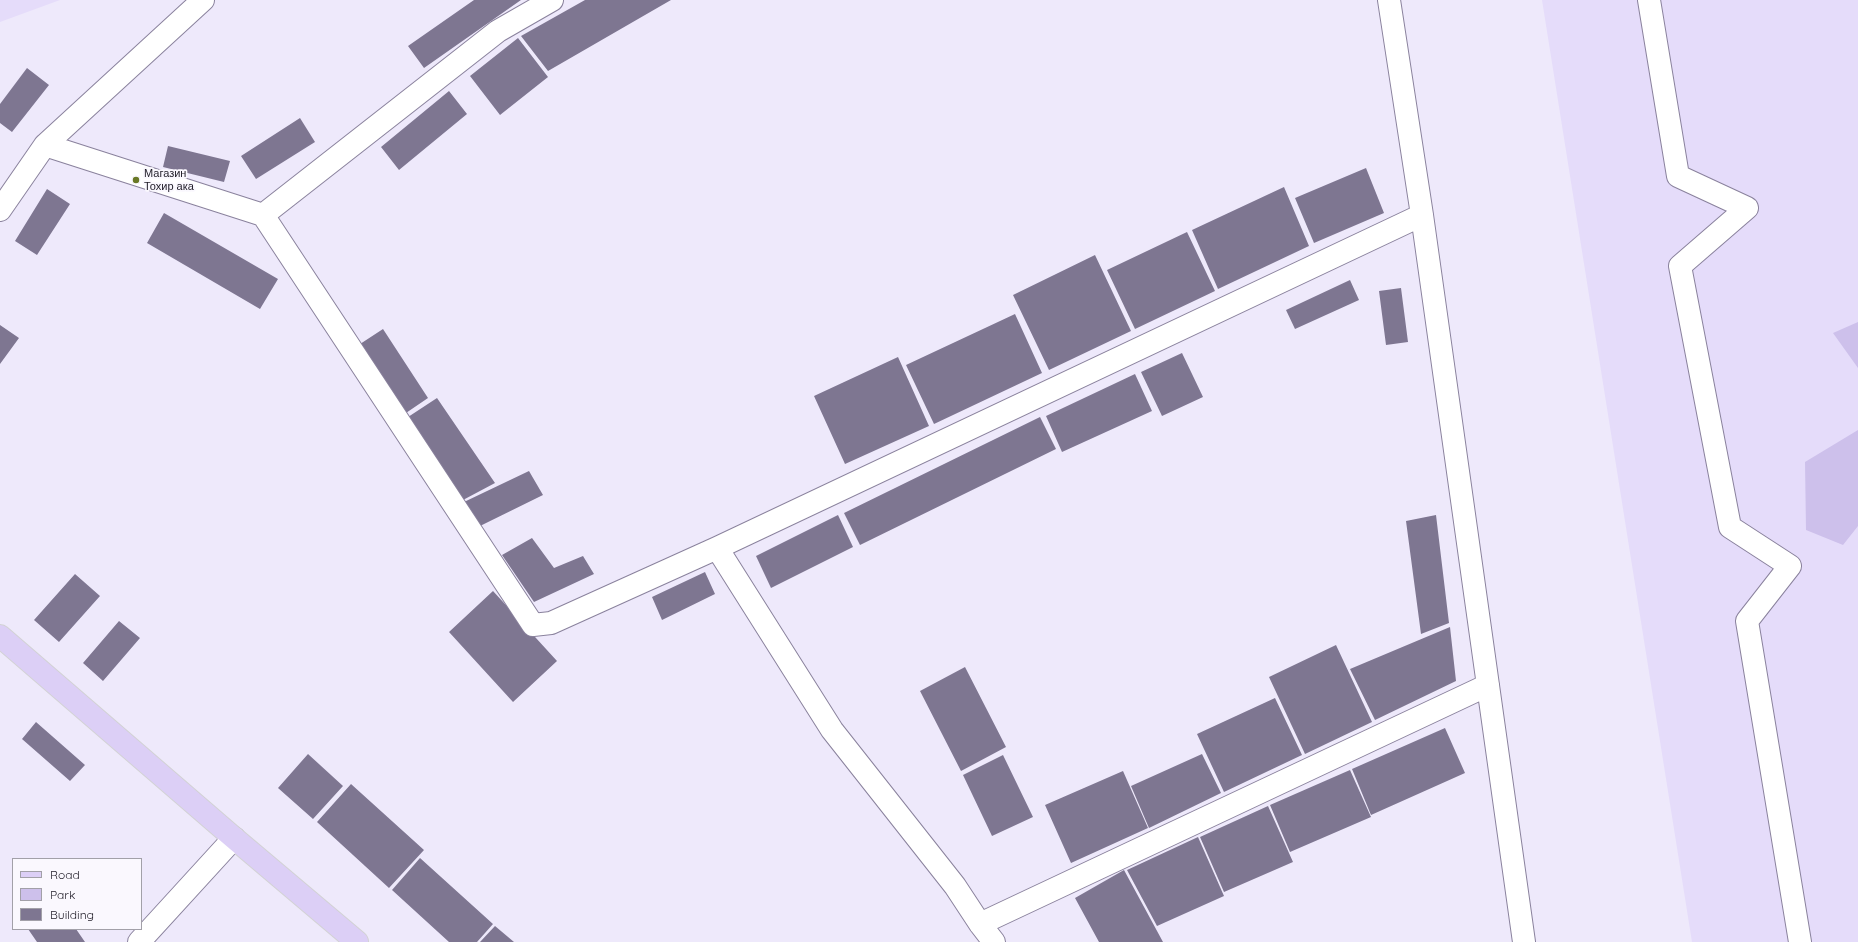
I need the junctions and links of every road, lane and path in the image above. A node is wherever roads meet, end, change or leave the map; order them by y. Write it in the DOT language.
graph roads {
  1 [pos="203,0"];
  2 [pos="552,0"];
  3 [pos="1389,0"];
  4 [pos="1649,0"];
  5 [pos="45,145"];
  6 [pos="0,210"];
  7 [pos="263,215"];
  8 [pos="1422,215"];
  9 [pos="717,548"];
  10 [pos="0,636"];
  11 [pos="1488,685"];
  12 [pos="234,838"];
  13 [pos="980,924"];
  14 [pos="139,942"];
  15 [pos="357,942"];
  16 [pos="994,942"];
  17 [pos="1524,942"];
  18 [pos="1800,942"];
  1 -- 5 [label="street"];
  2 -- 7 [label="street"];
  3 -- 8 [label="street"];
  4 -- 18 [label="street"];
  5 -- 6 [label="street"];
  5 -- 7 [label="street"];
  7 -- 9 [label="street"];
  8 -- 9 [label="street"];
  8 -- 11 [label="street"];
  9 -- 13 [label="street"];
  10 -- 12 [label="main road"];
  11 -- 13 [label="street"];
  11 -- 17 [label="street"];
  12 -- 14 [label="street"];
  12 -- 15 [label="main road"];
  13 -- 16 [label="street"];
}
